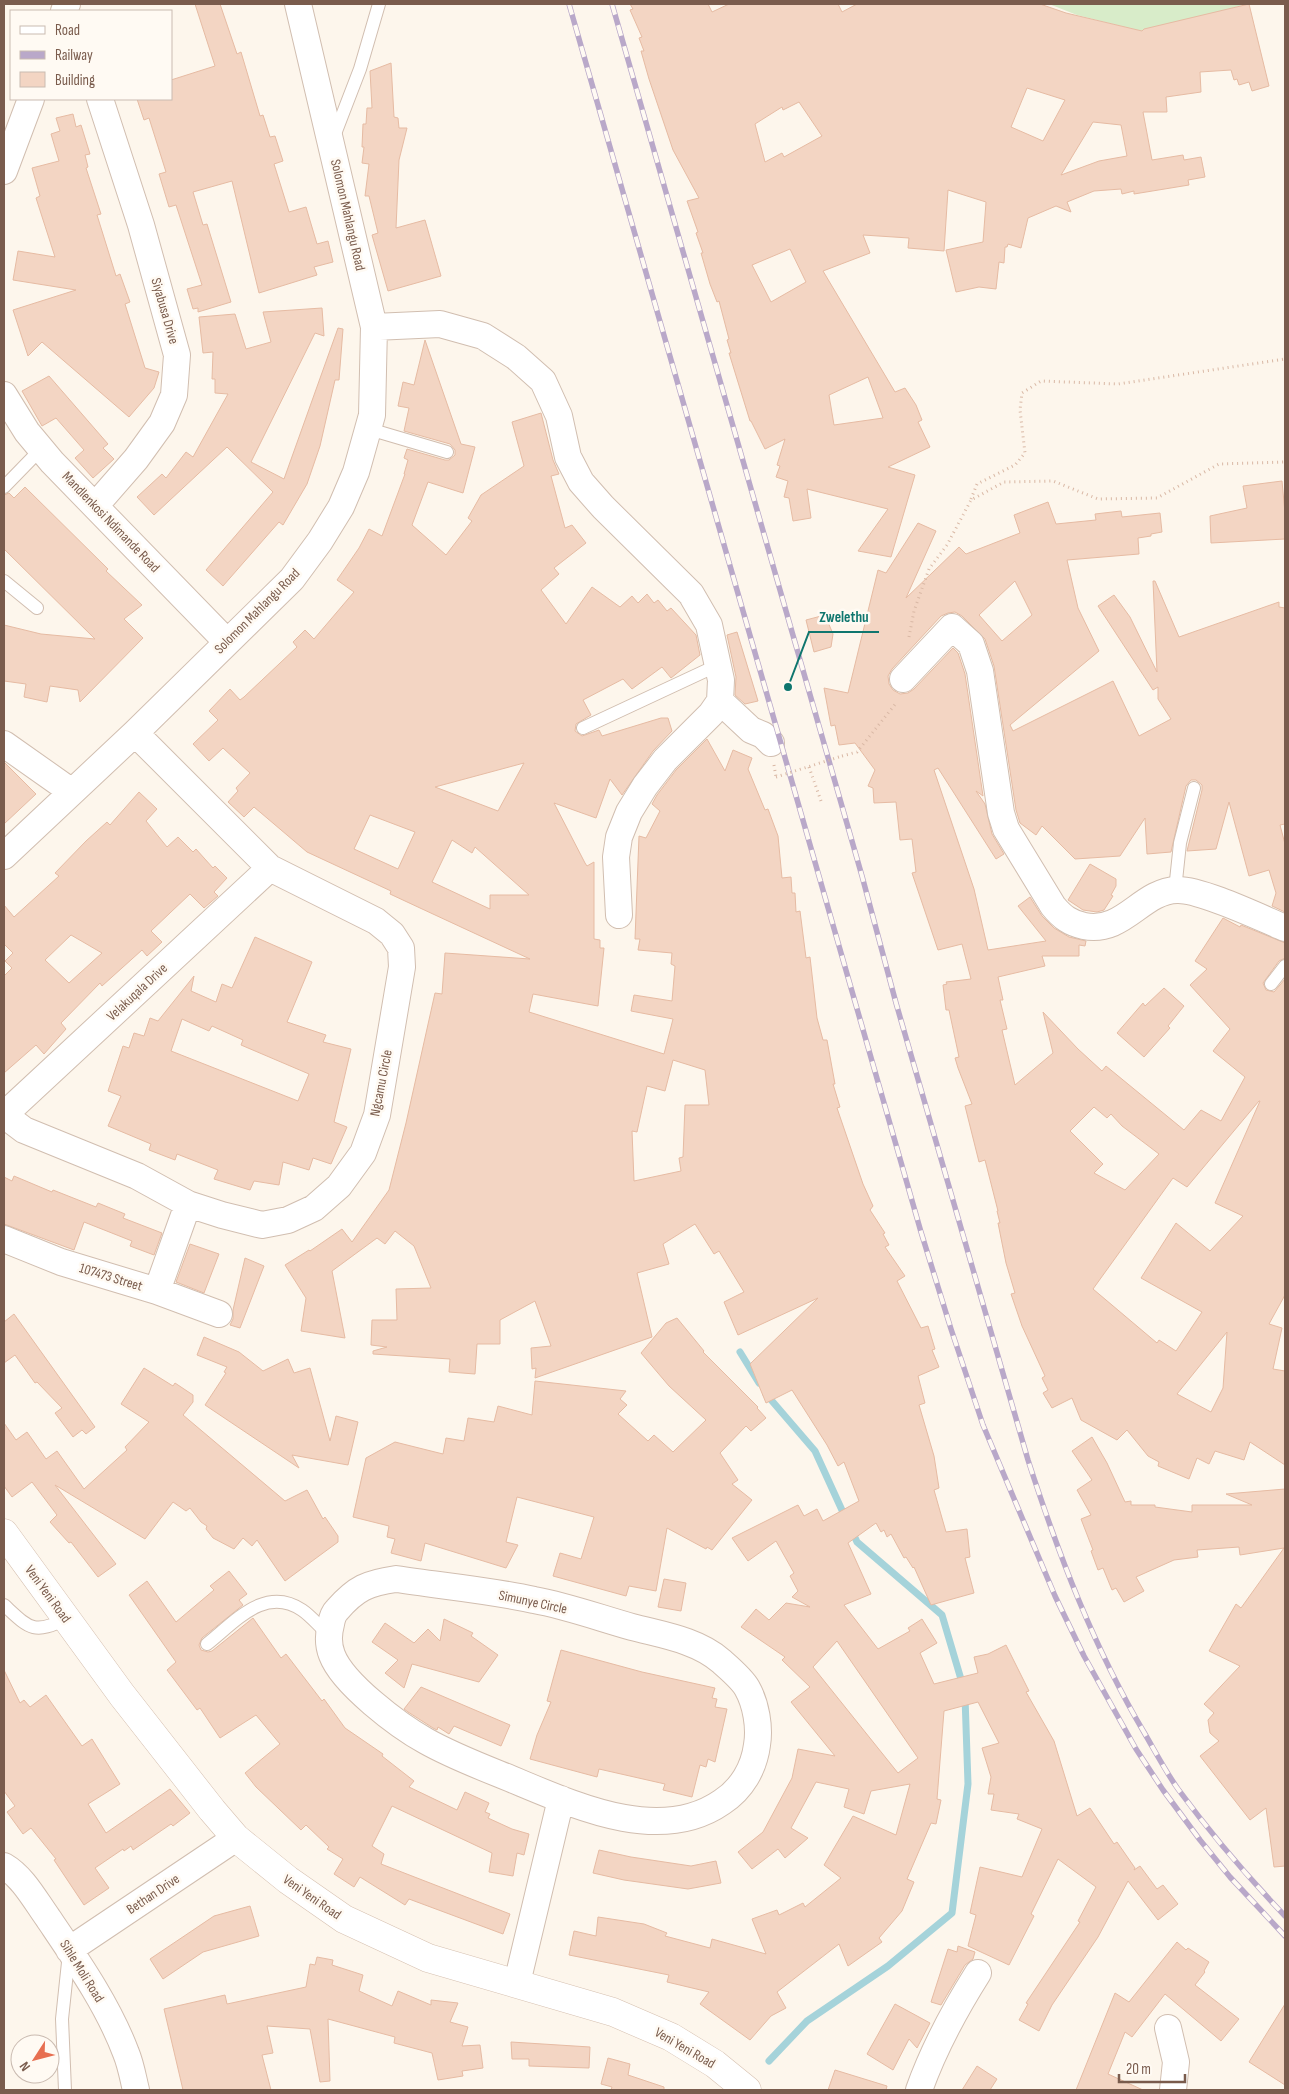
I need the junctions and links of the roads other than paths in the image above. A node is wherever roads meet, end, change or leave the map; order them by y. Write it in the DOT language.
graph roads {
  1 [pos="298,4"];
  2 [pos="378,4"];
  3 [pos="31,100"];
  4 [pos="100,100"];
  5 [pos="331,144"];
  6 [pos="4,171"];
  7 [pos="374,326"];
  8 [pos="4,395"];
  9 [pos="368,428"];
  10 [pos="41,449"];
  11 [pos="447,452"];
  12 [pos="4,487"];
  13 [pos="94,506"];
  14 [pos="4,581"];
  15 [pos="37,608"];
  16 [pos="227,642"];
  17 [pos="718,665"];
  18 [pos="903,679"];
  19 [pos="720,700"];
  20 [pos="584,728"];
  21 [pos="135,733"];
  22 [pos="771,743"];
  23 [pos="4,744"];
  24 [pos="1194,788"];
  25 [pos="72,792"];
  26 [pos="4,856"];
  27 [pos="270,868"];
  28 [pos="1175,890"];
  29 [pos="619,914"];
  30 [pos="1285,928"];
  31 [pos="1285,966"];
  32 [pos="1271,984"];
  33 [pos="4,1115"];
  34 [pos="188,1204"];
  35 [pos="4,1239"];
  36 [pos="157,1291"];
  37 [pos="219,1314"];
  38 [pos="4,1533"];
  39 [pos="4,1605"];
  40 [pos="66,1619"];
  41 [pos="328,1634"];
  42 [pos="207,1644"];
  43 [pos="561,1800"];
  44 [pos="236,1838"];
  45 [pos="4,1866"];
  46 [pos="70,1950"];
  47 [pos="978,1973"];
  48 [pos="517,1983"];
  49 [pos="1168,2028"];
  50 [pos="65,2090"];
  51 [pos="136,2090"];
  52 [pos="746,2090"];
  53 [pos="920,2090"];
  54 [pos="1173,2090"];
  1 -- 5 [label="street, Solomon Mahlangu Road"];
  2 -- 5 [label="lane"];
  3 -- 6 [label="street"];
  4 -- 13 [label="street, Siyabusa Drive"];
  5 -- 7 [label="street, Solomon Mahlangu Road"];
  7 -- 9 [label="street, Solomon Mahlangu Road"];
  7 -- 17 [label="street"];
  8 -- 10 [label="street, Mandlenkosi Ndimande Road"];
  9 -- 11 [label="lane"];
  9 -- 16 [label="street, Solomon Mahlangu Road"];
  10 -- 12 [label="lane"];
  10 -- 13 [label="street, Mandlenkosi Ndimande Road"];
  13 -- 16 [label="street, Mandlenkosi Ndimande Road"];
  14 -- 15 [label="lane"];
  16 -- 21 [label="street, Solomon Mahlangu Road"];
  17 -- 19 [label="street"];
  17 -- 20 [label="lane"];
  18 -- 28 [label="street"];
  19 -- 22 [label="street"];
  19 -- 29 [label="street"];
  21 -- 25 [label="street, Solomon Mahlangu Road"];
  21 -- 27 [label="street, Ngcamu Circle"];
  23 -- 25 [label="street"];
  24 -- 28 [label="lane"];
  25 -- 26 [label="street, Solomon Mahlangu Road"];
  27 -- 33 [label="street, Velakuqala Drive"];
  27 -- 34 [label="street, Ngcamu Circle"];
  28 -- 30 [label="street"];
  31 -- 32 [label="lane"];
  33 -- 34 [label="street, Ngcamu Circle"];
  34 -- 36 [label="street"];
  35 -- 36 [label="street, 107473 Street"];
  36 -- 37 [label="street, 107473 Street"];
  38 -- 40 [label="street, Veni Yeni Road"];
  39 -- 40 [label="lane"];
  40 -- 44 [label="street, Veni Yeni Road"];
  41 -- 42 [label="lane"];
  41 -- 43 [label="street, Simunye Circle"];
  41 -- 43 [label="street, Simunye Circle"];
  43 -- 48 [label="street"];
  44 -- 46 [label="street, Bethan Drive"];
  44 -- 48 [label="street, Veni Yeni Road"];
  45 -- 46 [label="street, Sihle Moli Road"];
  46 -- 50 [label="lane"];
  46 -- 51 [label="street, Sihle Moli Road"];
  47 -- 53 [label="street"];
  48 -- 52 [label="street, Veni Yeni Road"];
  49 -- 54 [label="street"];
}
